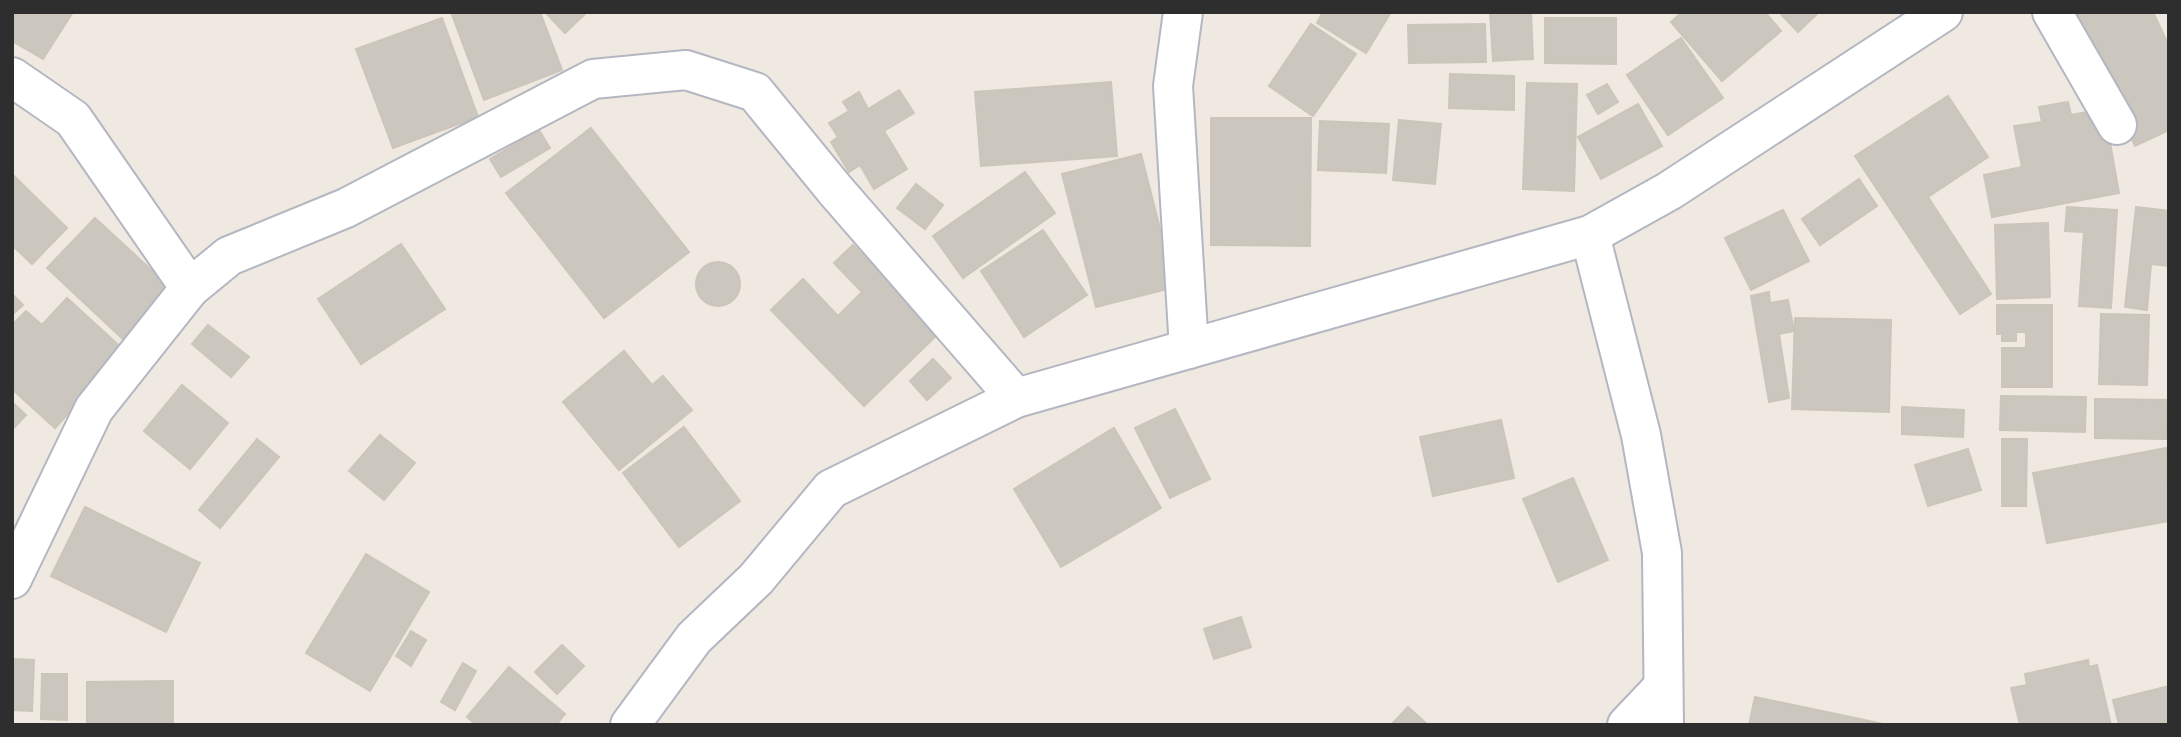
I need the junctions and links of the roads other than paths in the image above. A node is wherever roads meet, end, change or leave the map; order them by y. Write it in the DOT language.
graph roads {
  1 [pos="1183,12"];
  2 [pos="1942,12"];
  3 [pos="2052,12"];
  4 [pos="12,77"];
  5 [pos="2116,125"];
  6 [pos="1590,235"];
  7 [pos="190,288"];
  8 [pos="1189,349"];
  9 [pos="1016,398"];
  10 [pos="12,579"];
  11 [pos="1663,687"];
  12 [pos="631,725"];
  13 [pos="1627,725"];
  14 [pos="1664,725"];
  1 -- 8 [label="street"];
  2 -- 6 [label="street"];
  3 -- 5 [label="street"];
  4 -- 7 [label="street"];
  6 -- 8 [label="street"];
  6 -- 11 [label="street"];
  7 -- 9 [label="street"];
  7 -- 10 [label="street"];
  8 -- 9 [label="street"];
  9 -- 12 [label="street"];
  11 -- 13 [label="street"];
  11 -- 14 [label="street"];
}
